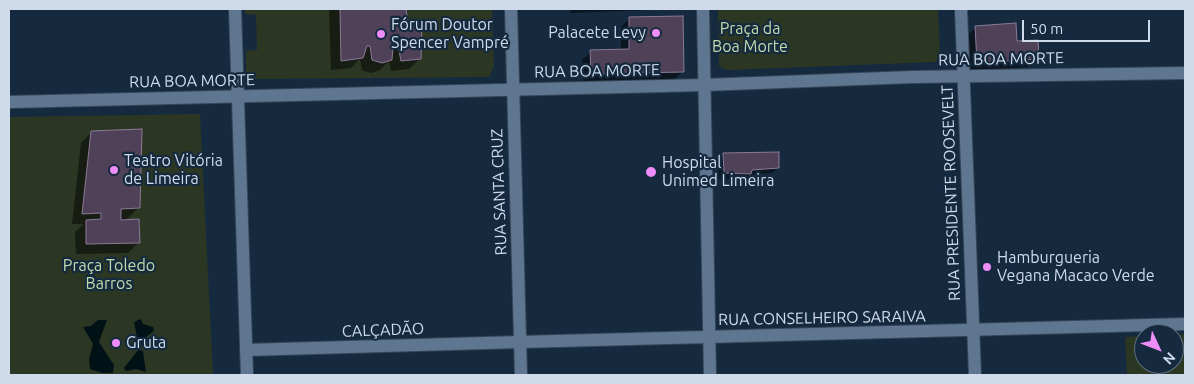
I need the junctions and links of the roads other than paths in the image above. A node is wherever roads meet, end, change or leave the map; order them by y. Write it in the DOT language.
graph roads {
  1 [pos="235,9"];
  2 [pos="511,9"];
  3 [pos="703,9"];
  4 [pos="961,9"];
  5 [pos="1185,73"];
  6 [pos="962,78"];
  7 [pos="704,85"];
  8 [pos="513,90"];
  9 [pos="237,96"];
  10 [pos="9,102"];
  11 [pos="1185,324"];
  12 [pos="973,330"];
  13 [pos="710,337"];
  14 [pos="520,342"];
  15 [pos="246,350"];
  16 [pos="247,375"];
  17 [pos="521,375"];
  18 [pos="710,375"];
  19 [pos="975,375"];
  1 -- 9 [label="street"];
  2 -- 8 [label="street, RUA SANTA CRUZ"];
  3 -- 7 [label="street"];
  4 -- 6 [label="street, RUA PRESIDENTE ROOSEVELT"];
  5 -- 6 [label="street, RUA BOA MORTE"];
  6 -- 7 [label="street, RUA BOA MORTE"];
  6 -- 12 [label="street, RUA PRESIDENTE ROOSEVELT"];
  7 -- 8 [label="street, RUA BOA MORTE"];
  7 -- 13 [label="street"];
  8 -- 9 [label="street, RUA BOA MORTE"];
  8 -- 14 [label="street, RUA SANTA CRUZ"];
  9 -- 10 [label="street, RUA BOA MORTE"];
  9 -- 15 [label="street"];
  11 -- 12 [label="street, RUA CONSELHEIRO SARAIVA"];
  12 -- 13 [label="street, RUA CONSELHEIRO SARAIVA"];
  12 -- 19 [label="street, RUA PRESIDENTE ROOSEVELT"];
  13 -- 14 [label="street, RUA CONSELHEIRO SARAIVA"];
  13 -- 18 [label="street"];
  14 -- 15 [label="street, CALÇADÃO"];
  14 -- 17 [label="street, RUA SANTA CRUZ"];
  15 -- 16 [label="street"];
}
